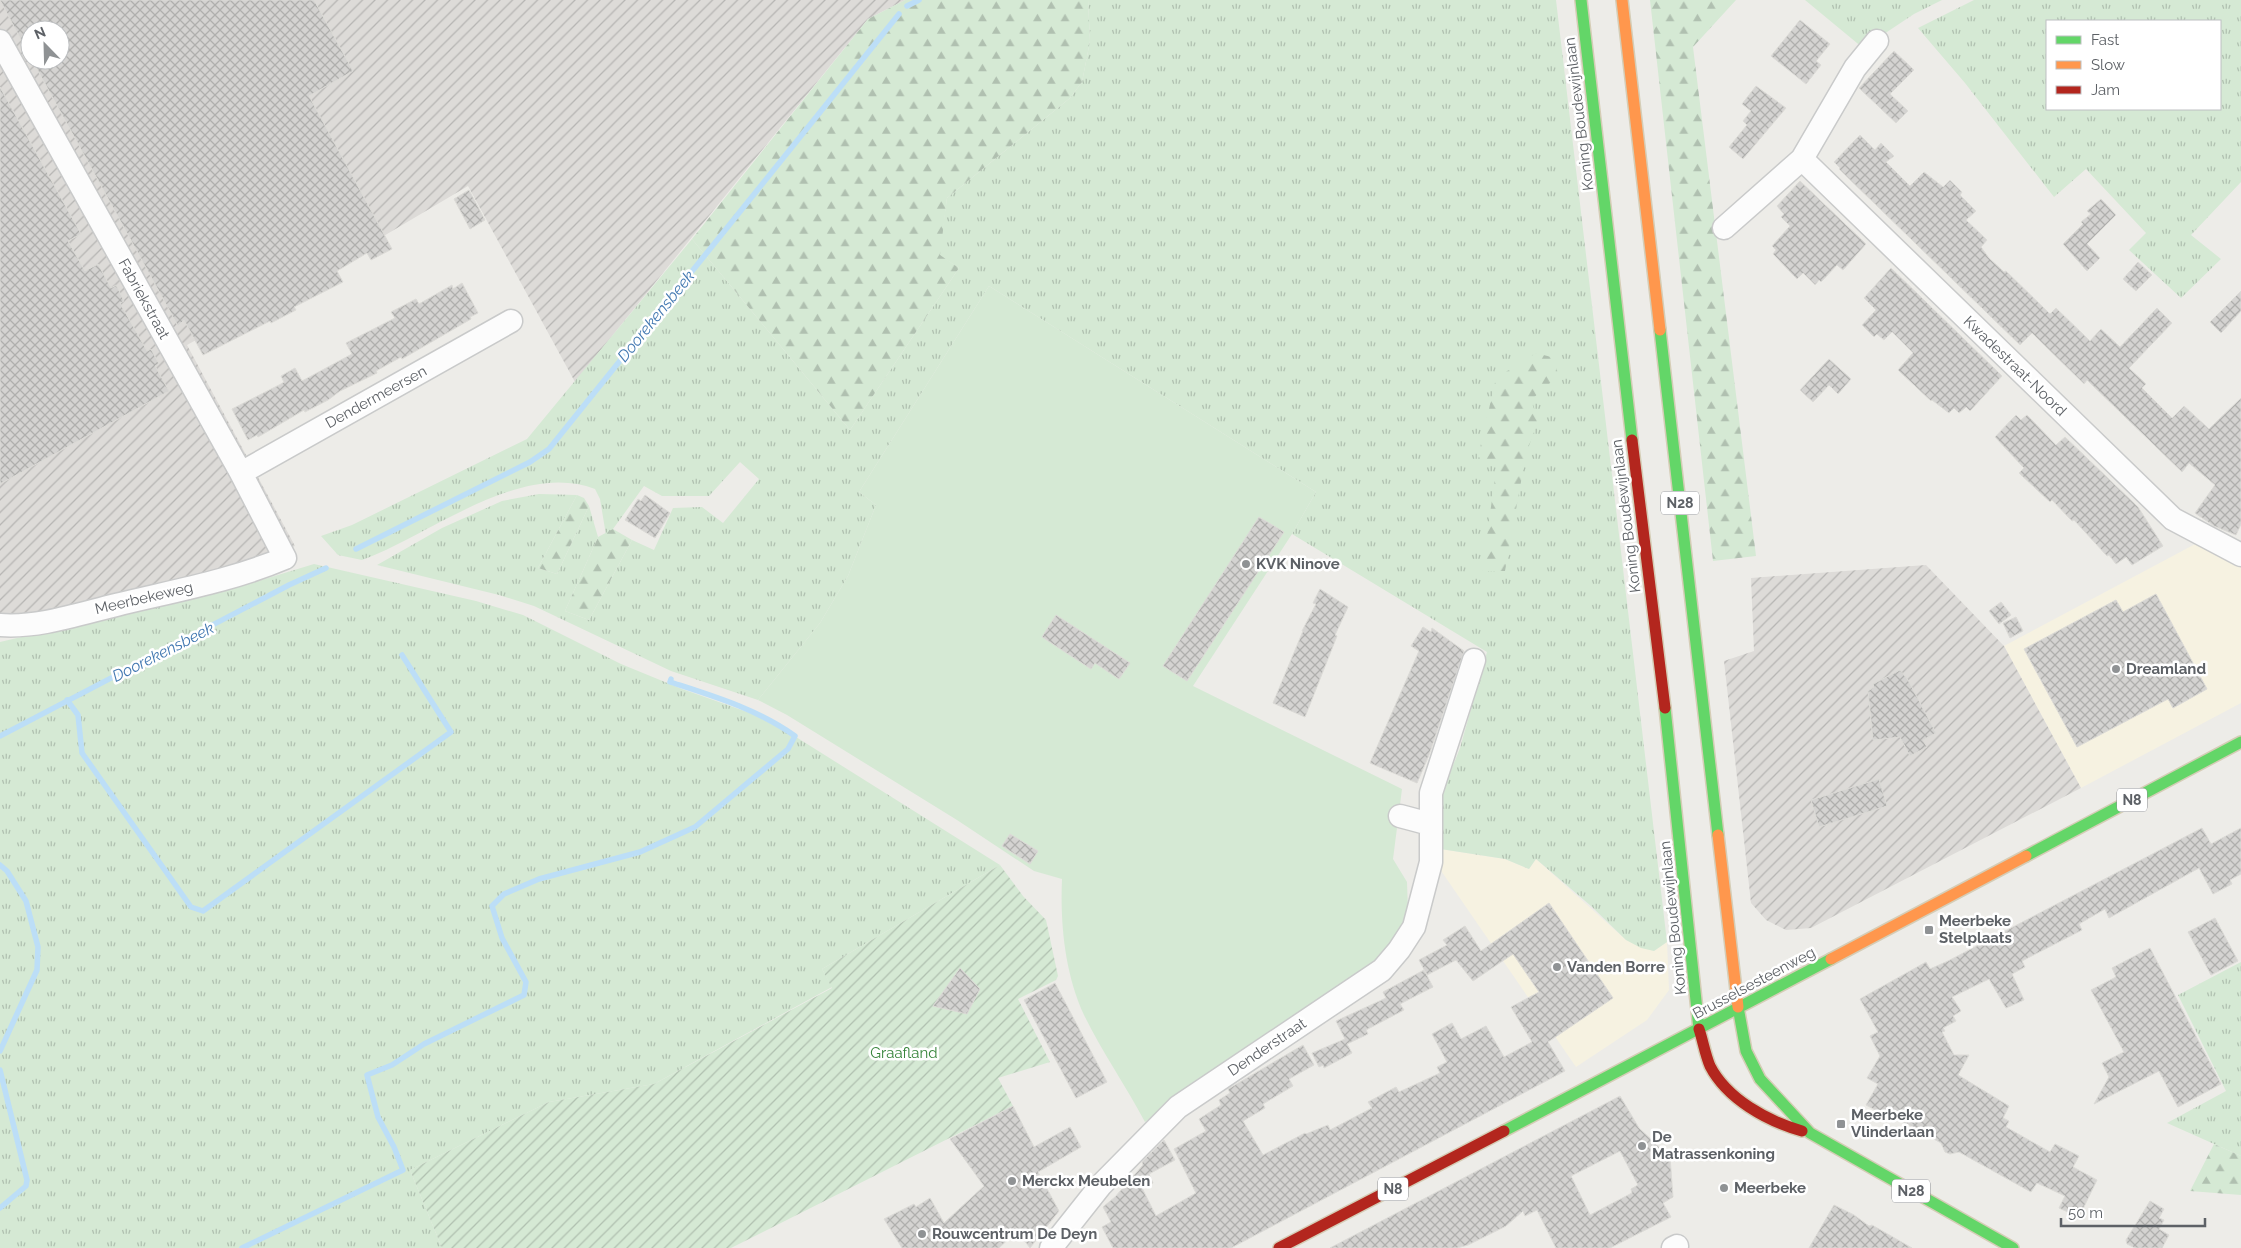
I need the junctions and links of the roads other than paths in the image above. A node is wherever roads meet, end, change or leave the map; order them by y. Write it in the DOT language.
graph roads {
  1 [pos="1581,0"];
  2 [pos="1622,0"];
  3 [pos="0,41"];
  4 [pos="1877,41"];
  5 [pos="1802,159"];
  6 [pos="1724,228"];
  7 [pos="511,321"];
  8 [pos="241,473"];
  9 [pos="2241,555"];
  10 [pos="285,558"];
  11 [pos="0,625"];
  12 [pos="1474,660"];
  13 [pos="2241,742"];
  14 [pos="1400,816"];
  15 [pos="1430,824"];
  16 [pos="1738,1007"];
  17 [pos="1699,1030"];
  18 [pos="1810,1133"];
  19 [pos="1051,1248"];
  20 [pos="1279,1248"];
  21 [pos="2013,1248"];
  1 -- 17 [label="main road, Koning Boudewijnlaan / N28"];
  2 -- 16 [label="main road, N28"];
  3 -- 8 [label="street, Fabriekstraat"];
  4 -- 5 [label="street"];
  5 -- 6 [label="street"];
  5 -- 9 [label="street, Kwadestraat-Noord"];
  7 -- 8 [label="street, Dendermeersen"];
  8 -- 10 [label="street, Fabriekstraat"];
  10 -- 11 [label="street, Meerbekeweg"];
  12 -- 15 [label="street, Denderstraat"];
  13 -- 16 [label="main road, Brusselsesteenweg / N8"];
  14 -- 15 [label="street"];
  15 -- 19 [label="street, Denderstraat"];
  16 -- 17 [label="main road, Brusselsesteenweg / N8"];
  16 -- 18 [label="main road, N28"];
  17 -- 18 [label="main road, N28"];
  17 -- 20 [label="main road, Brusselsesteenweg / N8"];
  18 -- 21 [label="main road, N28"];
}
